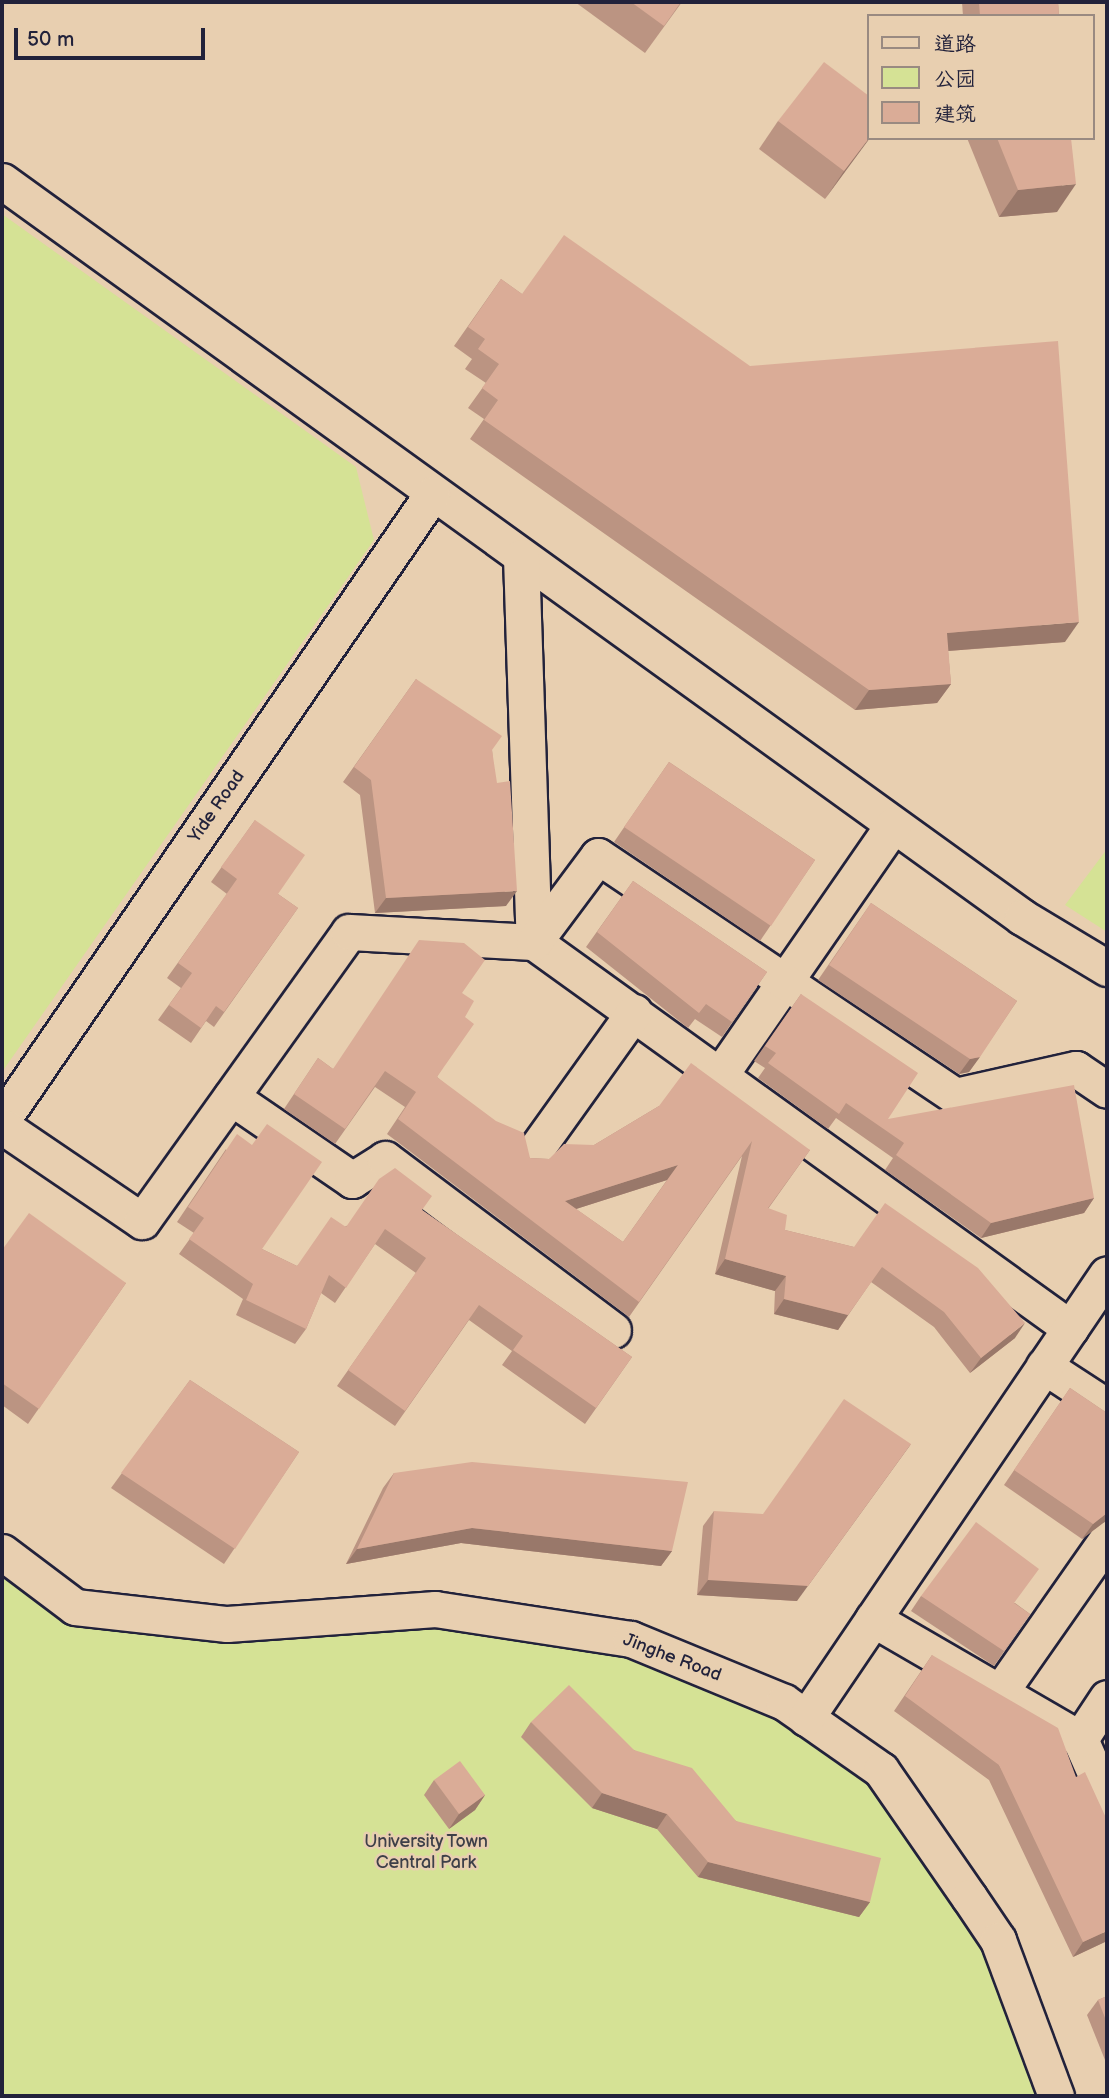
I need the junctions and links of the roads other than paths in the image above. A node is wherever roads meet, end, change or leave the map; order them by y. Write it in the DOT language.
graph roads {
  1 [pos="2,181"];
  2 [pos="432,495"];
  3 [pos="522,557"];
  4 [pos="893,825"];
  5 [pos="534,942"];
  6 [pos="1107,968"];
  7 [pos="782,982"];
  8 [pos="634,1012"];
  9 [pos="720,1075"];
  10 [pos="1107,1090"];
  11 [pos="231,1097"];
  12 [pos="2,1120"];
  13 [pos="2,1126"];
  14 [pos="531,1156"];
  15 [pos="1107,1273"];
  16 [pos="1070,1328"];
  17 [pos="613,1330"];
  18 [pos="1044,1366"];
  19 [pos="1107,1407"];
  20 [pos="1107,1539"];
  21 [pos="2,1552"];
  22 [pos="873,1619"];
  23 [pos="1000,1692"];
  24 [pos="1107,1698"];
  25 [pos="806,1718"];
  26 [pos="1080,1739"];
  27 [pos="1107,1800"];
  28 [pos="1055,2096"];
  1 -- 2 [label="street"];
  2 -- 3 [label="street"];
  2 -- 12 [label="street, Yide Road"];
  3 -- 4 [label="street"];
  3 -- 5 [label="street"];
  4 -- 6 [label="street"];
  4 -- 7 [label="street"];
  5 -- 7 [label="street"];
  5 -- 8 [label="street"];
  5 -- 11 [label="street"];
  7 -- 9 [label="street"];
  7 -- 10 [label="street"];
  8 -- 9 [label="street"];
  8 -- 14 [label="street"];
  9 -- 16 [label="street"];
  11 -- 13 [label="street"];
  11 -- 17 [label="street"];
  15 -- 16 [label="street"];
  16 -- 18 [label="street"];
  18 -- 19 [label="street"];
  18 -- 22 [label="street"];
  20 -- 23 [label="street"];
  21 -- 25 [label="street, Jinghe Road"];
  22 -- 23 [label="street"];
  22 -- 25 [label="street"];
  23 -- 26 [label="street"];
  24 -- 26 [label="street"];
  25 -- 28 [label="street, Jinghe Road"];
  26 -- 27 [label="street"];
}
